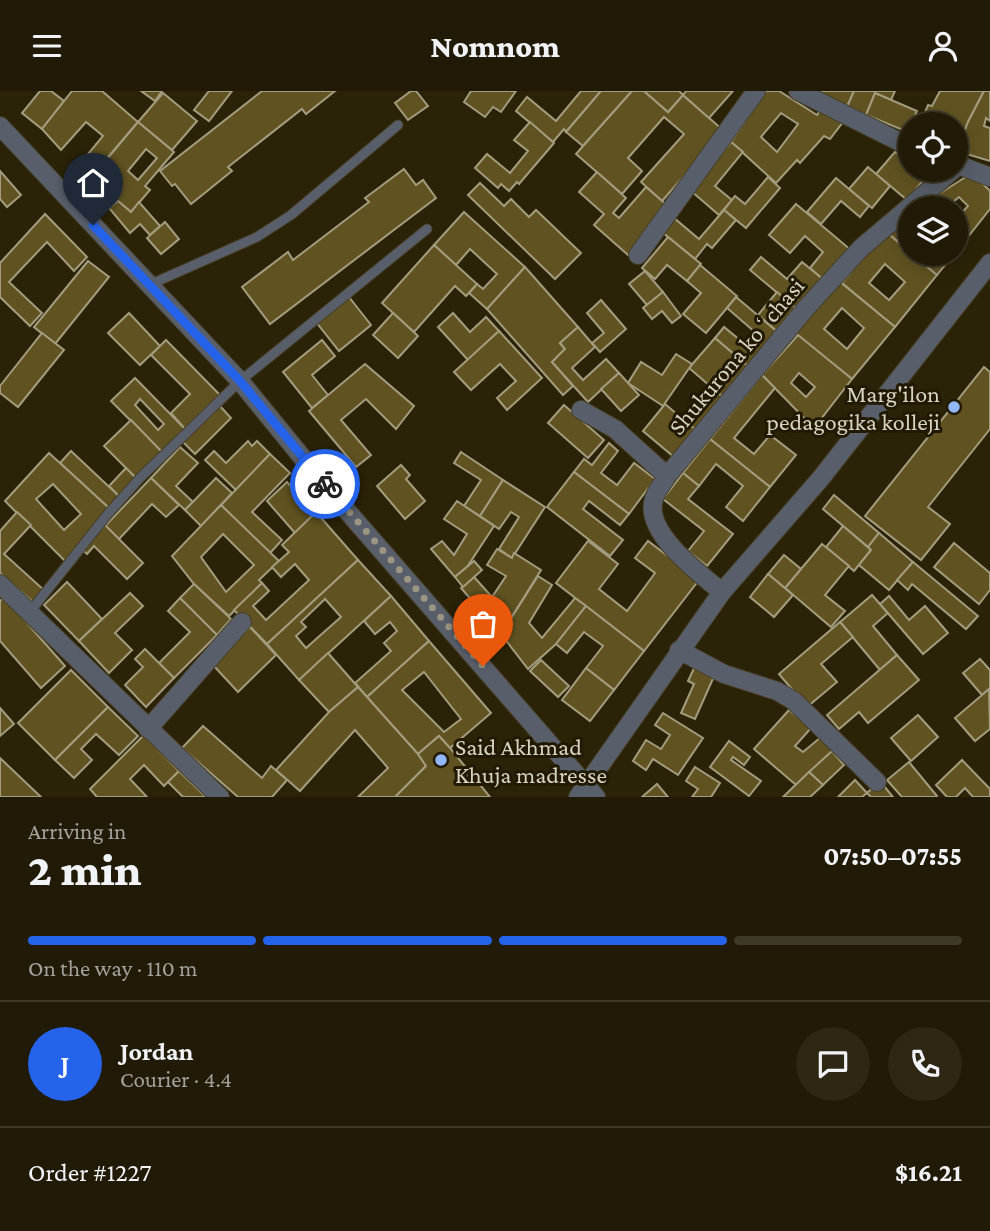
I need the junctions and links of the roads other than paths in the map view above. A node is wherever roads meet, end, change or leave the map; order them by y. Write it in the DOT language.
graph roads {
  1 [pos="756,91"];
  2 [pos="798,91"];
  3 [pos="398,125"];
  4 [pos="0,126"];
  5 [pos="898,141"];
  6 [pos="968,171"];
  7 [pos="990,177"];
  8 [pos="938,182"];
  9 [pos="427,229"];
  10 [pos="638,255"];
  11 [pos="990,263"];
  12 [pos="149,285"];
  13 [pos="240,381"];
  14 [pos="581,410"];
  15 [pos="667,475"];
  16 [pos="0,585"];
  17 [pos="722,592"];
  18 [pos="29,613"];
  19 [pos="242,622"];
  20 [pos="680,650"];
  21 [pos="148,729"];
  22 [pos="877,782"];
  23 [pos="587,793"];
  24 [pos="220,797"];
  1 -- 10 [label="street"];
  2 -- 5 [label="street"];
  3 -- 12 [label="lane"];
  4 -- 12 [label="street"];
  6 -- 7 [label="street"];
  8 -- 15 [label="street, Shukurona koʻchasi"];
  9 -- 13 [label="lane"];
  11 -- 17 [label="street"];
  12 -- 13 [label="street"];
  13 -- 18 [label="lane"];
  13 -- 23 [label="street"];
  14 -- 15 [label="street"];
  15 -- 17 [label="street, Shukurona koʻchasi"];
  16 -- 18 [label="street"];
  17 -- 20 [label="street"];
  18 -- 21 [label="street"];
  19 -- 21 [label="street"];
  20 -- 22 [label="street"];
  20 -- 23 [label="street"];
  21 -- 24 [label="street"];
}
